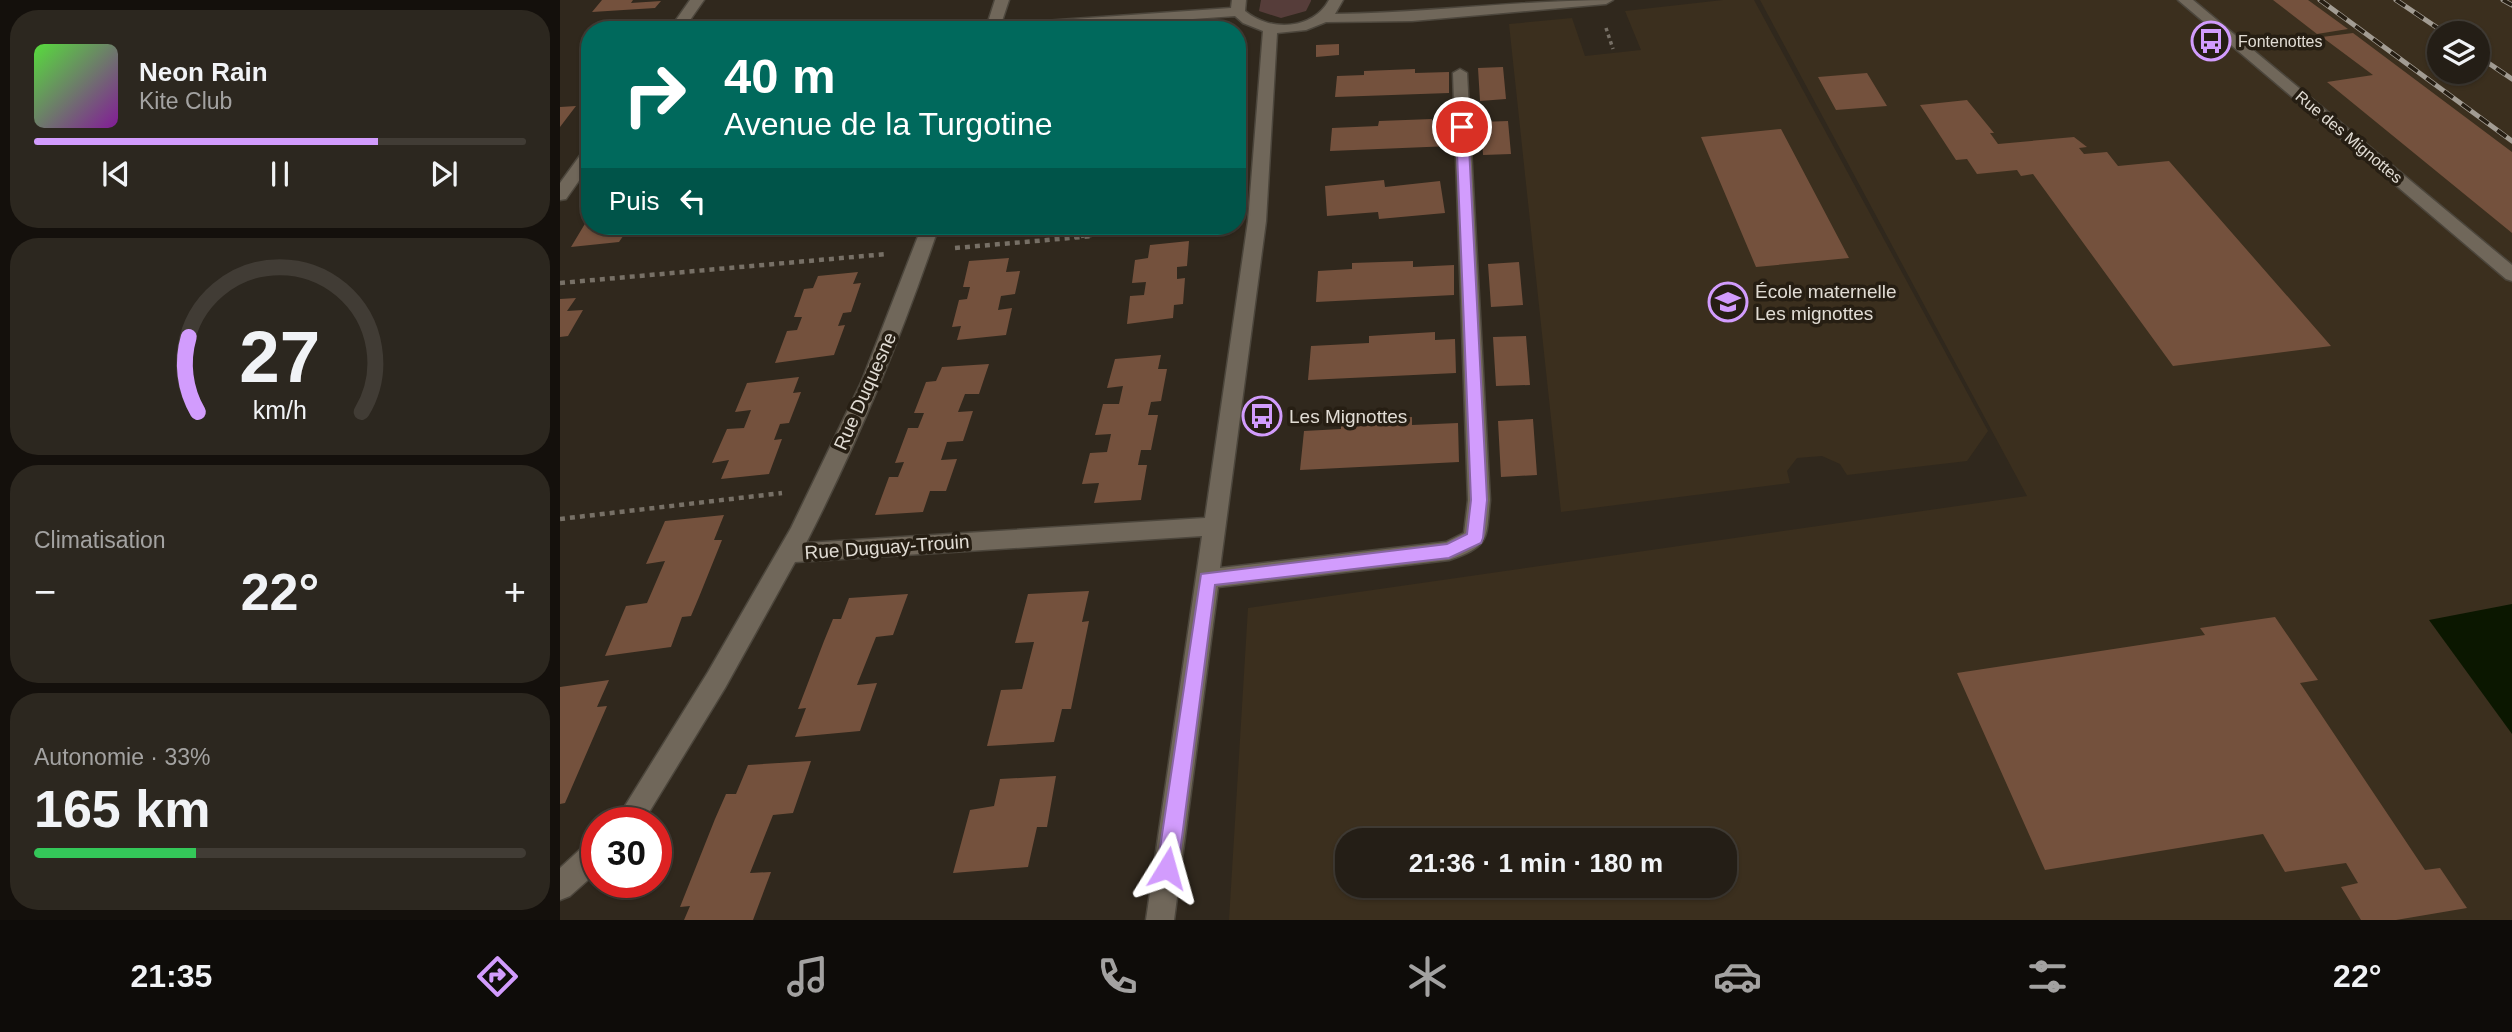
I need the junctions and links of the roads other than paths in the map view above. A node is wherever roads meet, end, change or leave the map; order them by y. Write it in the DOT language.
graph roads {
  1 [pos="697,0"];
  2 [pos="1002,0"];
  3 [pos="1336,0"];
  4 [pos="1349,0"];
  5 [pos="1606,0"];
  6 [pos="2185,0"];
  7 [pos="1586,1"];
  8 [pos="1238,6"];
  9 [pos="1322,18"];
  10 [pos="682,21"];
  11 [pos="995,21"];
  12 [pos="1078,21"];
  13 [pos="1270,28"];
  14 [pos="1460,73"];
  15 [pos="581,166"];
  16 [pos="560,195"];
  17 [pos="927,235"];
  18 [pos="2512,275"];
  19 [pos="1215,526"];
  20 [pos="791,553"];
  21 [pos="1207,579"];
  22 [pos="638,807"];
  23 [pos="581,867"];
  24 [pos="560,886"];
  25 [pos="1160,920"];
  1 -- 10 [label="street"];
  2 -- 11 [label="street"];
  3 -- 4 [label="street"];
  3 -- 9 [label="street"];
  5 -- 7 [label="street"];
  6 -- 18 [label="street, Rue des Mignottes"];
  7 -- 9 [label="street"];
  8 -- 12 [label="street"];
  8 -- 13 [label="street"];
  9 -- 13 [label="street"];
  13 -- 19 [label="street"];
  14 -- 21 [label="street"];
  15 -- 16 [label="street"];
  17 -- 20 [label="street, Rue Duquesne"];
  19 -- 20 [label="street, Rue Duguay-Trouin"];
  19 -- 21 [label="street"];
  20 -- 22 [label="street, Rue Duguay-Trouin"];
  21 -- 25 [label="street"];
  23 -- 24 [label="street"];
}
